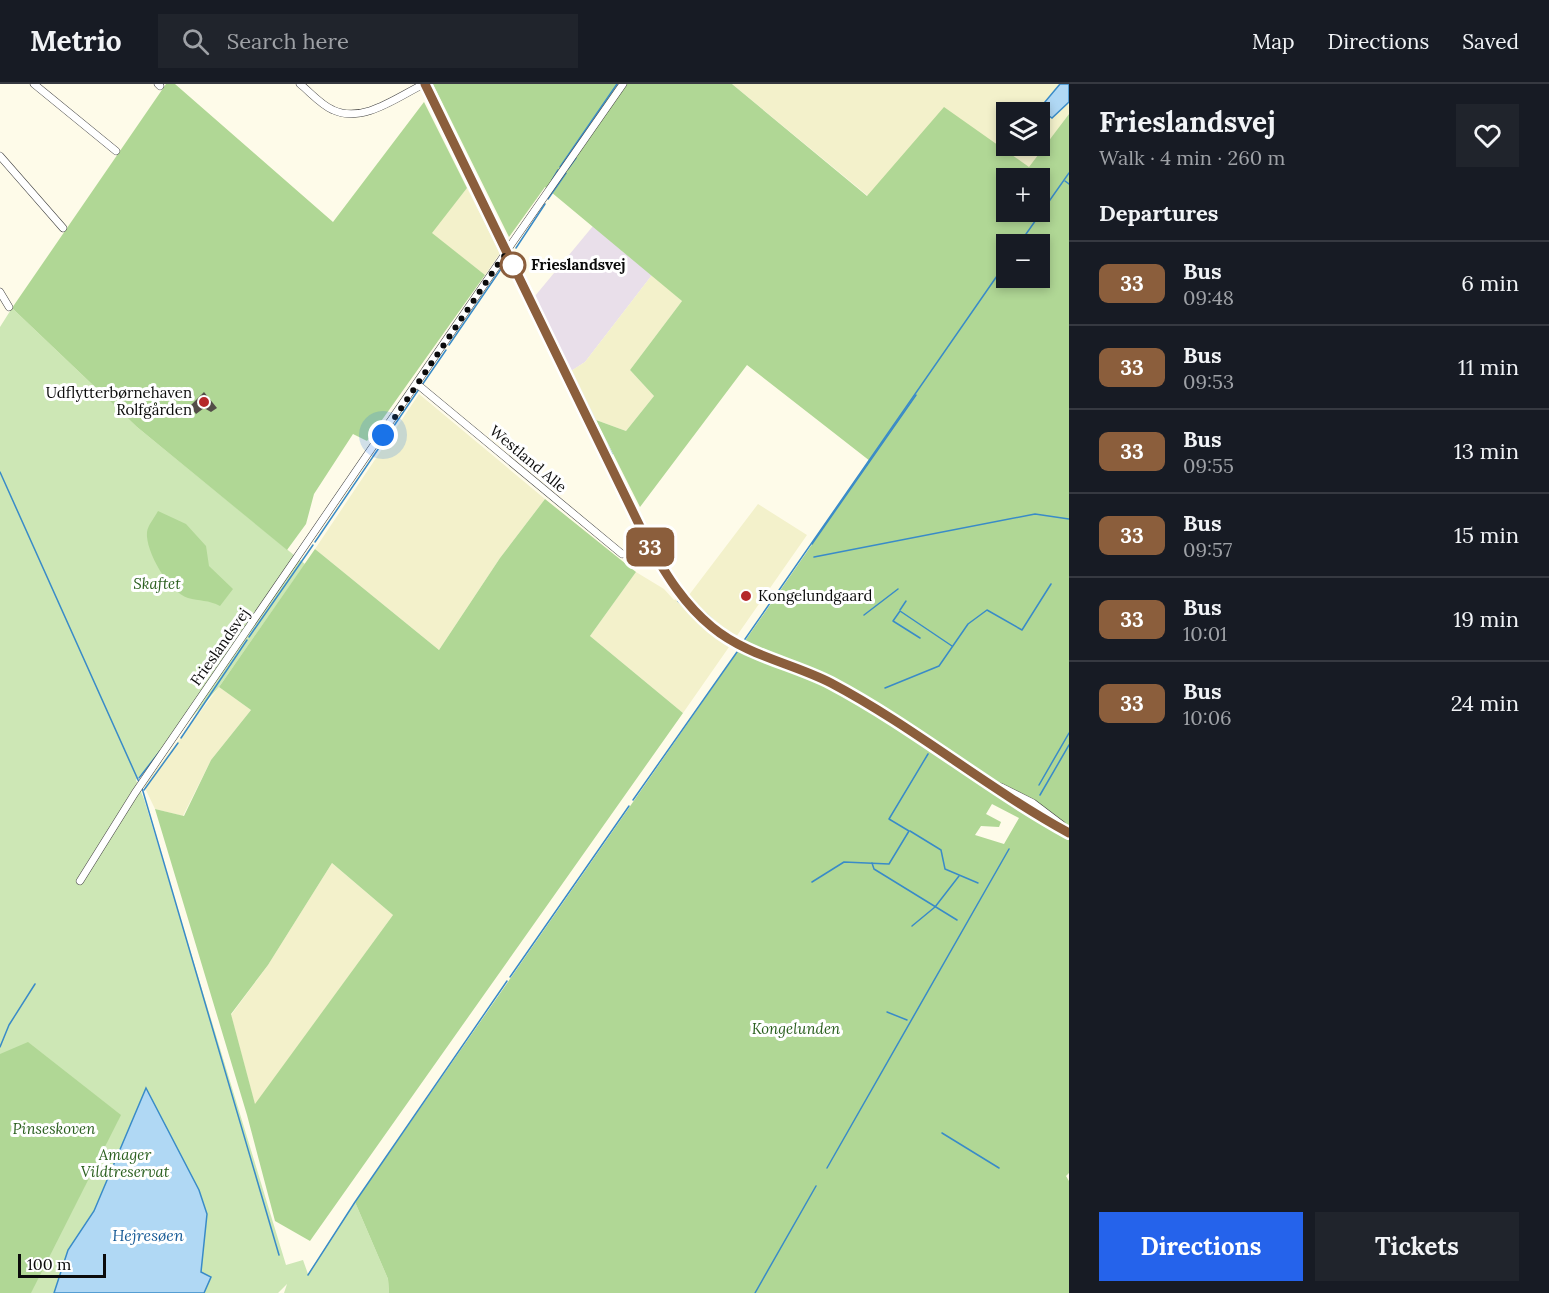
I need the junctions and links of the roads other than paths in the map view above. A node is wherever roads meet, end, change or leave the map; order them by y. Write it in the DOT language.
graph roads {
  1 [pos="34,84"];
  2 [pos="300,84"];
  3 [pos="425,84"];
  4 [pos="623,84"];
  5 [pos="116,150"];
  6 [pos="0,156"];
  7 [pos="63,228"];
  8 [pos="507,251"];
  9 [pos="0,292"];
  10 [pos="9,307"];
  11 [pos="417,384"];
  12 [pos="622,554"];
  13 [pos="1069,832"];
  14 [pos="80,880"];
  1 -- 5 [label="street"];
  2 -- 3 [label="street"];
  3 -- 8 [label="street"];
  4 -- 8 [label="street, Frieslandsvej"];
  6 -- 7 [label="street"];
  8 -- 11 [label="street, Frieslandsvej"];
  8 -- 13 [label="street"];
  9 -- 10 [label="street"];
  11 -- 12 [label="street, Westland Alle"];
  11 -- 14 [label="street, Frieslandsvej"];
}
